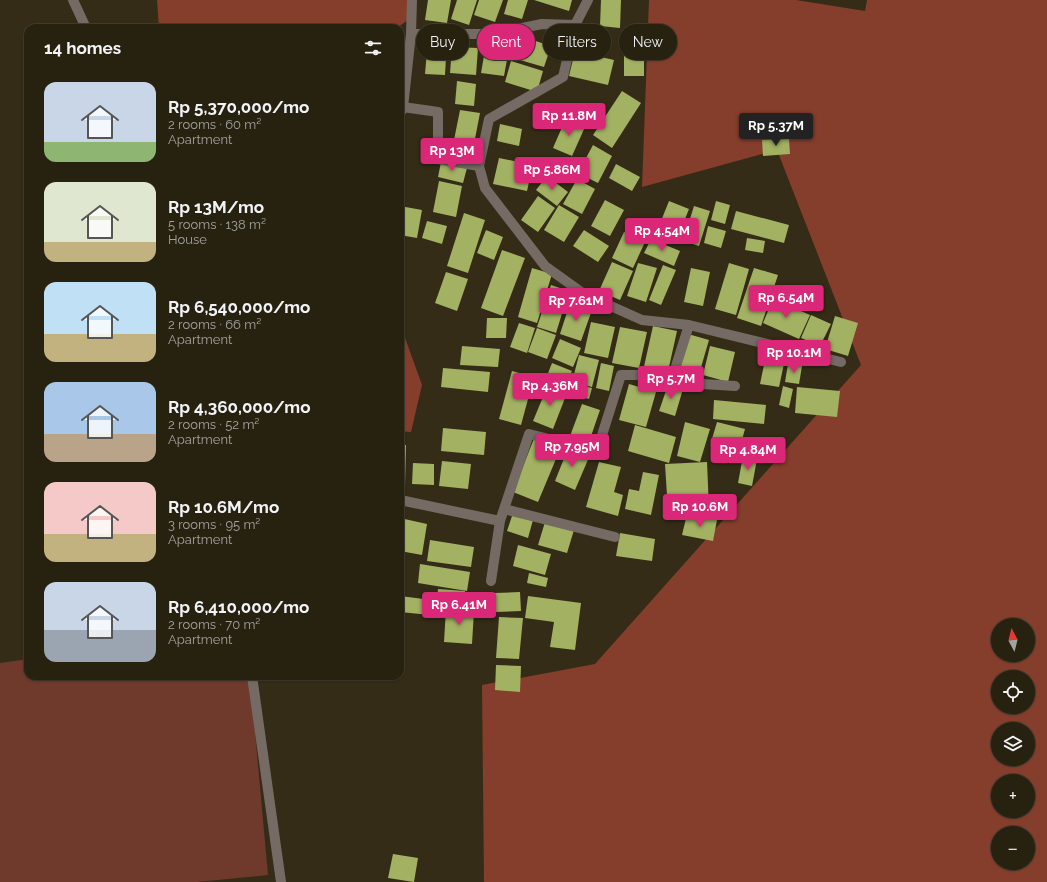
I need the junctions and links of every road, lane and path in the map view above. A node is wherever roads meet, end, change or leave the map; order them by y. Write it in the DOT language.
graph roads {
  1 [pos="73,0"];
  2 [pos="412,0"];
  3 [pos="588,0"];
  4 [pos="84,24"];
  5 [pos="543,24"];
  6 [pos="576,24"];
  7 [pos="411,34"];
  8 [pos="567,60"];
  9 [pos="404,88"];
  10 [pos="404,111"];
  11 [pos="479,166"];
  12 [pos="689,325"];
  13 [pos="841,362"];
  14 [pos="671,382"];
  15 [pos="735,386"];
  16 [pos="404,501"];
  17 [pos="504,509"];
  18 [pos="500,521"];
  19 [pos="615,537"];
  20 [pos="491,581"];
  21 [pos="253,680"];
  22 [pos="281,882"];
  1 -- 4 [label="street"];
  2 -- 7 [label="street"];
  3 -- 6 [label="street"];
  5 -- 7 [label="street"];
  7 -- 9 [label="street"];
  8 -- 11 [label="street"];
  10 -- 11 [label="street"];
  11 -- 12 [label="street"];
  12 -- 13 [label="street"];
  12 -- 14 [label="street"];
  14 -- 15 [label="street"];
  14 -- 17 [label="street"];
  16 -- 18 [label="street"];
  17 -- 18 [label="street"];
  17 -- 19 [label="street"];
  18 -- 20 [label="street"];
  21 -- 22 [label="street"];
}
